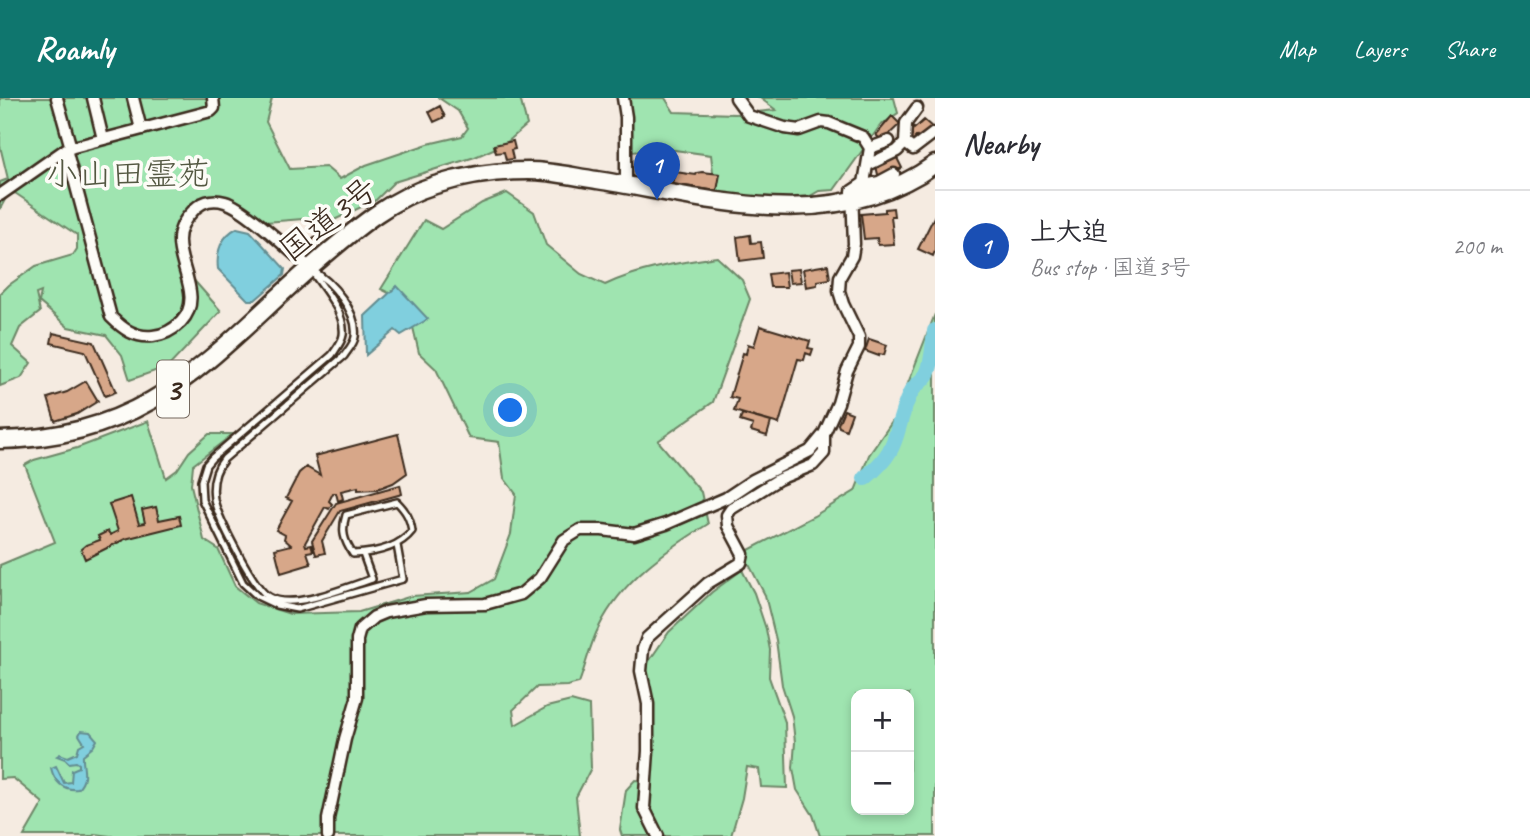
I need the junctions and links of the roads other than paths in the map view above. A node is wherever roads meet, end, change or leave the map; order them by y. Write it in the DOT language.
graph roads {
  1 [pos="57,98"];
  2 [pos="93,98"];
  3 [pos="133,98"];
  4 [pos="213,98"];
  5 [pos="623,98"];
  6 [pos="736,98"];
  7 [pos="917,108"];
  8 [pos="141,129"];
  9 [pos="934,132"];
  10 [pos="103,139"];
  11 [pos="889,141"];
  12 [pos="905,144"];
  13 [pos="68,148"];
  14 [pos="870,148"];
  15 [pos="935,164"];
  16 [pos="868,165"];
  17 [pos="894,174"];
  18 [pos="626,185"];
  19 [pos="861,186"];
  20 [pos="0,195"];
  21 [pos="851,201"];
  22 [pos="310,268"];
  23 [pos="824,434"];
  24 [pos="0,440"];
  25 [pos="397,545"];
  26 [pos="363,554"];
  27 [pos="328,836"];
  28 [pos="658,836"];
  1 -- 13 [label="street"];
  2 -- 10 [label="street"];
  3 -- 8 [label="street"];
  4 -- 8 [label="street"];
  5 -- 18 [label="street"];
  6 -- 14 [label="street"];
  7 -- 12 [label="street"];
  8 -- 10 [label="street"];
  9 -- 12 [label="street"];
  10 -- 13 [label="street"];
  11 -- 14 [label="street"];
  12 -- 16 [label="street"];
  13 -- 20 [label="street"];
  13 -- 22 [label="street"];
  14 -- 16 [label="street"];
  15 -- 21 [label="highway, 国道3号 / 3"];
  16 -- 19 [label="street"];
  17 -- 19 [label="street"];
  18 -- 21 [label="highway, 国道3号 / 3"];
  18 -- 22 [label="highway, 国道3号 / 3"];
  19 -- 21 [label="street"];
  21 -- 23 [label="street"];
  22 -- 24 [label="highway, 国道3号 / 3"];
  22 -- 25 [label="lane"];
  22 -- 26 [label="lane"];
  23 -- 27 [label="street"];
  23 -- 28 [label="street"];
  25 -- 26 [label="lane"];
  25 -- 26 [label="lane"];
}
